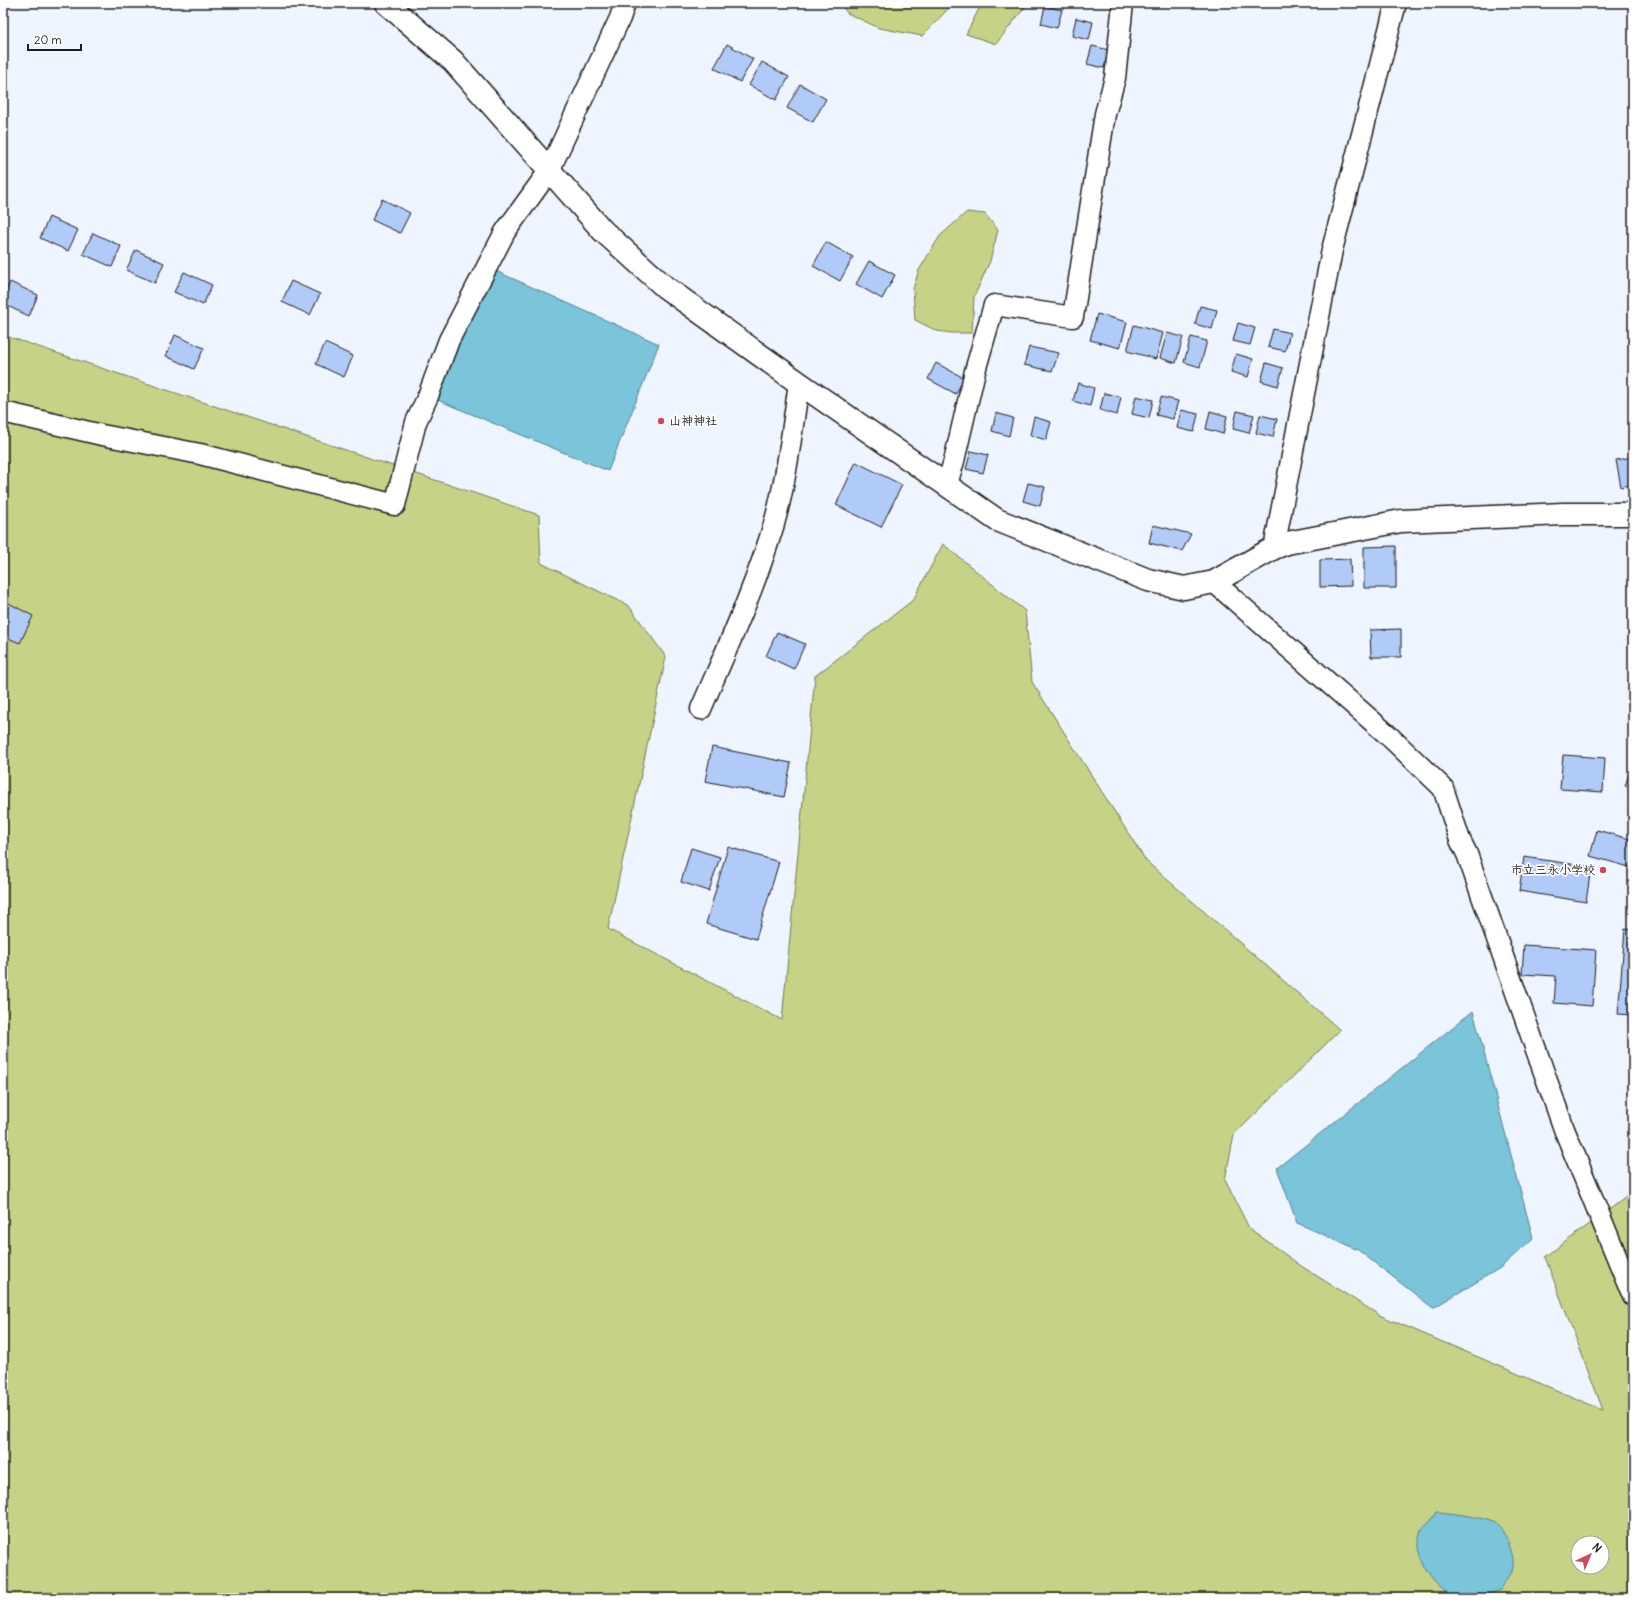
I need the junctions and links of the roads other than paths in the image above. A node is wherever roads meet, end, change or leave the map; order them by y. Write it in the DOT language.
graph roads {
  1 [pos="386,3"];
  2 [pos="625,3"];
  3 [pos="1123,3"];
  4 [pos="1396,3"];
  5 [pos="549,170"];
  6 [pos="799,383"];
  7 [pos="3,412"];
  8 [pos="947,484"];
  9 [pos="1633,514"];
  10 [pos="1274,548"];
  11 [pos="1214,582"];
  12 [pos="701,709"];
  13 [pos="1633,1296"];
  1 -- 5 [label="street"];
  2 -- 5 [label="street"];
  3 -- 8 [label="street"];
  4 -- 10 [label="street"];
  5 -- 6 [label="street"];
  5 -- 7 [label="street"];
  6 -- 8 [label="street"];
  6 -- 12 [label="street"];
  8 -- 11 [label="street"];
  9 -- 10 [label="street"];
  10 -- 11 [label="street"];
  11 -- 13 [label="street"];
}
